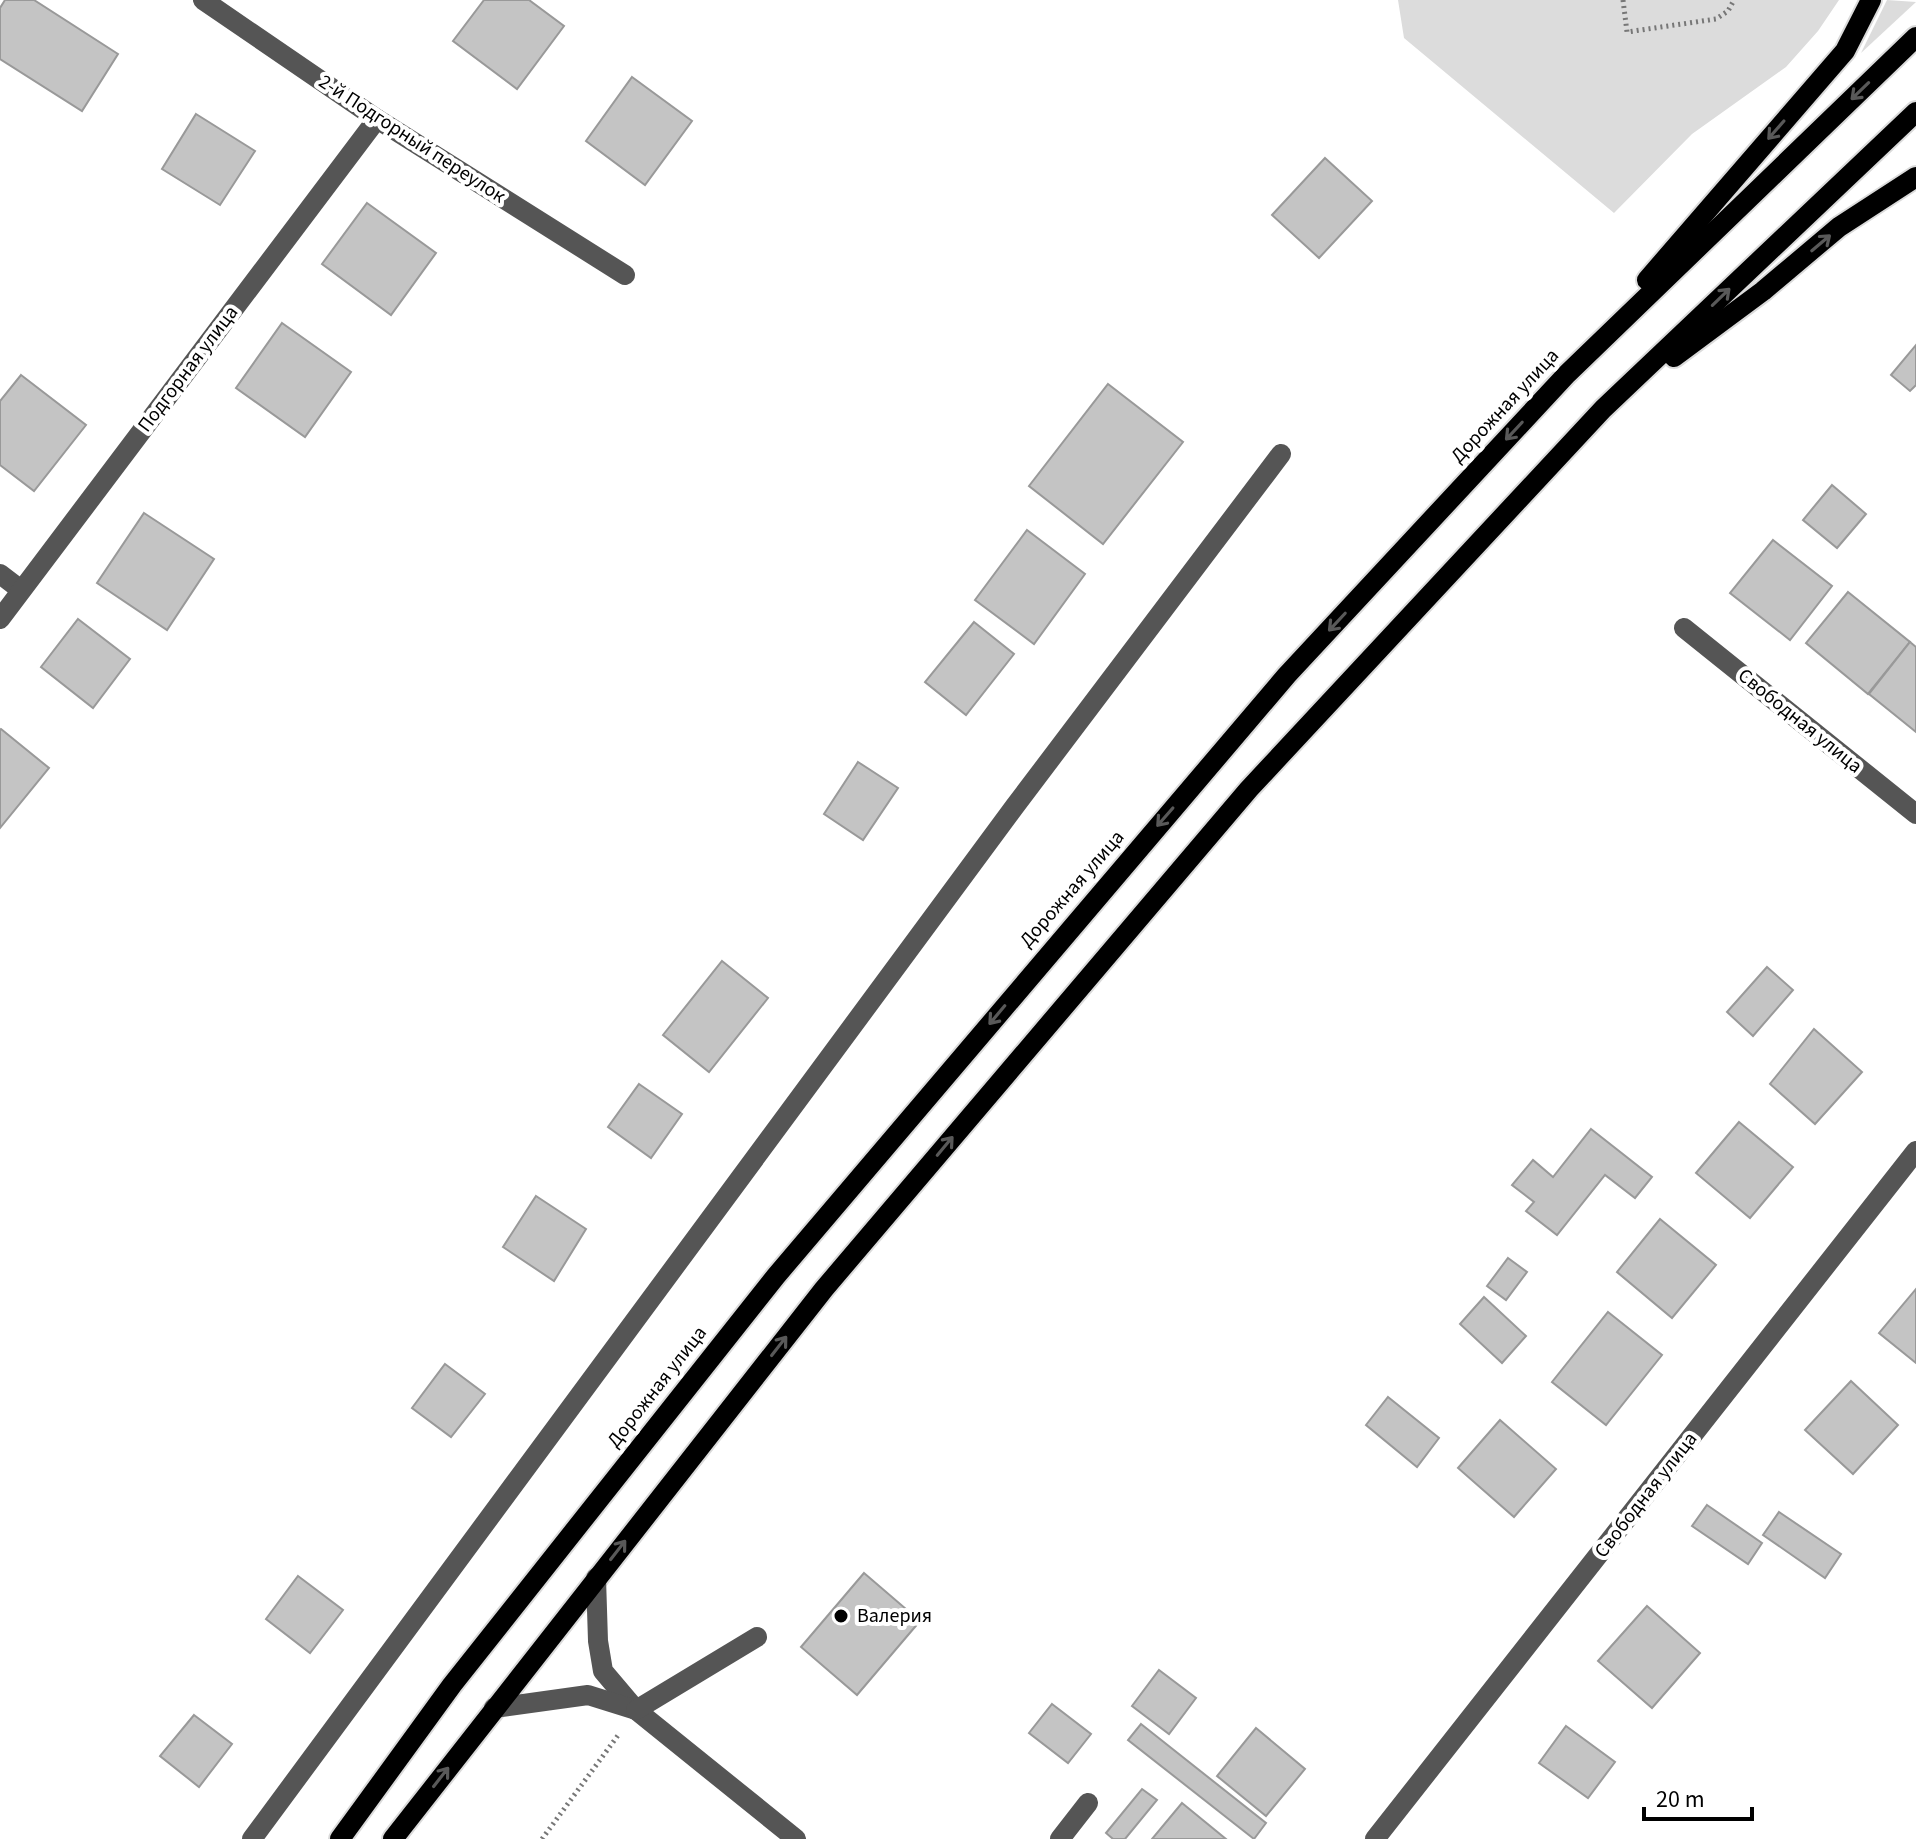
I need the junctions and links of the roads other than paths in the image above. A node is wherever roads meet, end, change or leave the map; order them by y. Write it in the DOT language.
graph roads {
  1 [pos="203,0"];
  2 [pos="1871,0"];
  3 [pos="1916,37"];
  4 [pos="1916,112"];
  5 [pos="377,119"];
  6 [pos="1916,177"];
  7 [pos="625,275"];
  8 [pos="1567,374"];
  9 [pos="1603,409"];
  10 [pos="1281,454"];
  11 [pos="0,574"];
  12 [pos="21,590"];
  13 [pos="0,619"];
  14 [pos="1684,628"];
  15 [pos="1916,814"];
  16 [pos="1916,1151"];
  17 [pos="596,1578"];
  18 [pos="757,1637"];
  19 [pos="494,1708"];
  20 [pos="636,1710"];
  21 [pos="1088,1803"];
  22 [pos="252,1839"];
  23 [pos="340,1839"];
  24 [pos="393,1839"];
  25 [pos="796,1839"];
  26 [pos="1060,1839"];
  27 [pos="1375,1839"];
  1 -- 5 [label="street, 2-й Подгорный переулок"];
  2 -- 8 [label="main road, one-way"];
  3 -- 8 [label="main road, Дорожная улица, one-way"];
  9 -- 4 [label="main road, one-way"];
  5 -- 7 [label="street, 2-й Подгорный переулок"];
  5 -- 12 [label="street, Подгорная улица"];
  9 -- 6 [label="main road, one-way"];
  8 -- 23 [label="main road, Дорожная улица, one-way"];
  17 -- 9 [label="main road, one-way"];
  10 -- 22 [label="street"];
  11 -- 12 [label="street"];
  12 -- 13 [label="street, Подгорная улица"];
  14 -- 15 [label="street, Свободная улица"];
  16 -- 27 [label="street, Свободная улица"];
  17 -- 19 [label="main road"];
  17 -- 20 [label="street"];
  18 -- 20 [label="street"];
  19 -- 20 [label="street"];
  24 -- 19 [label="main road, one-way"];
  20 -- 25 [label="street"];
  21 -- 26 [label="street"];
}
